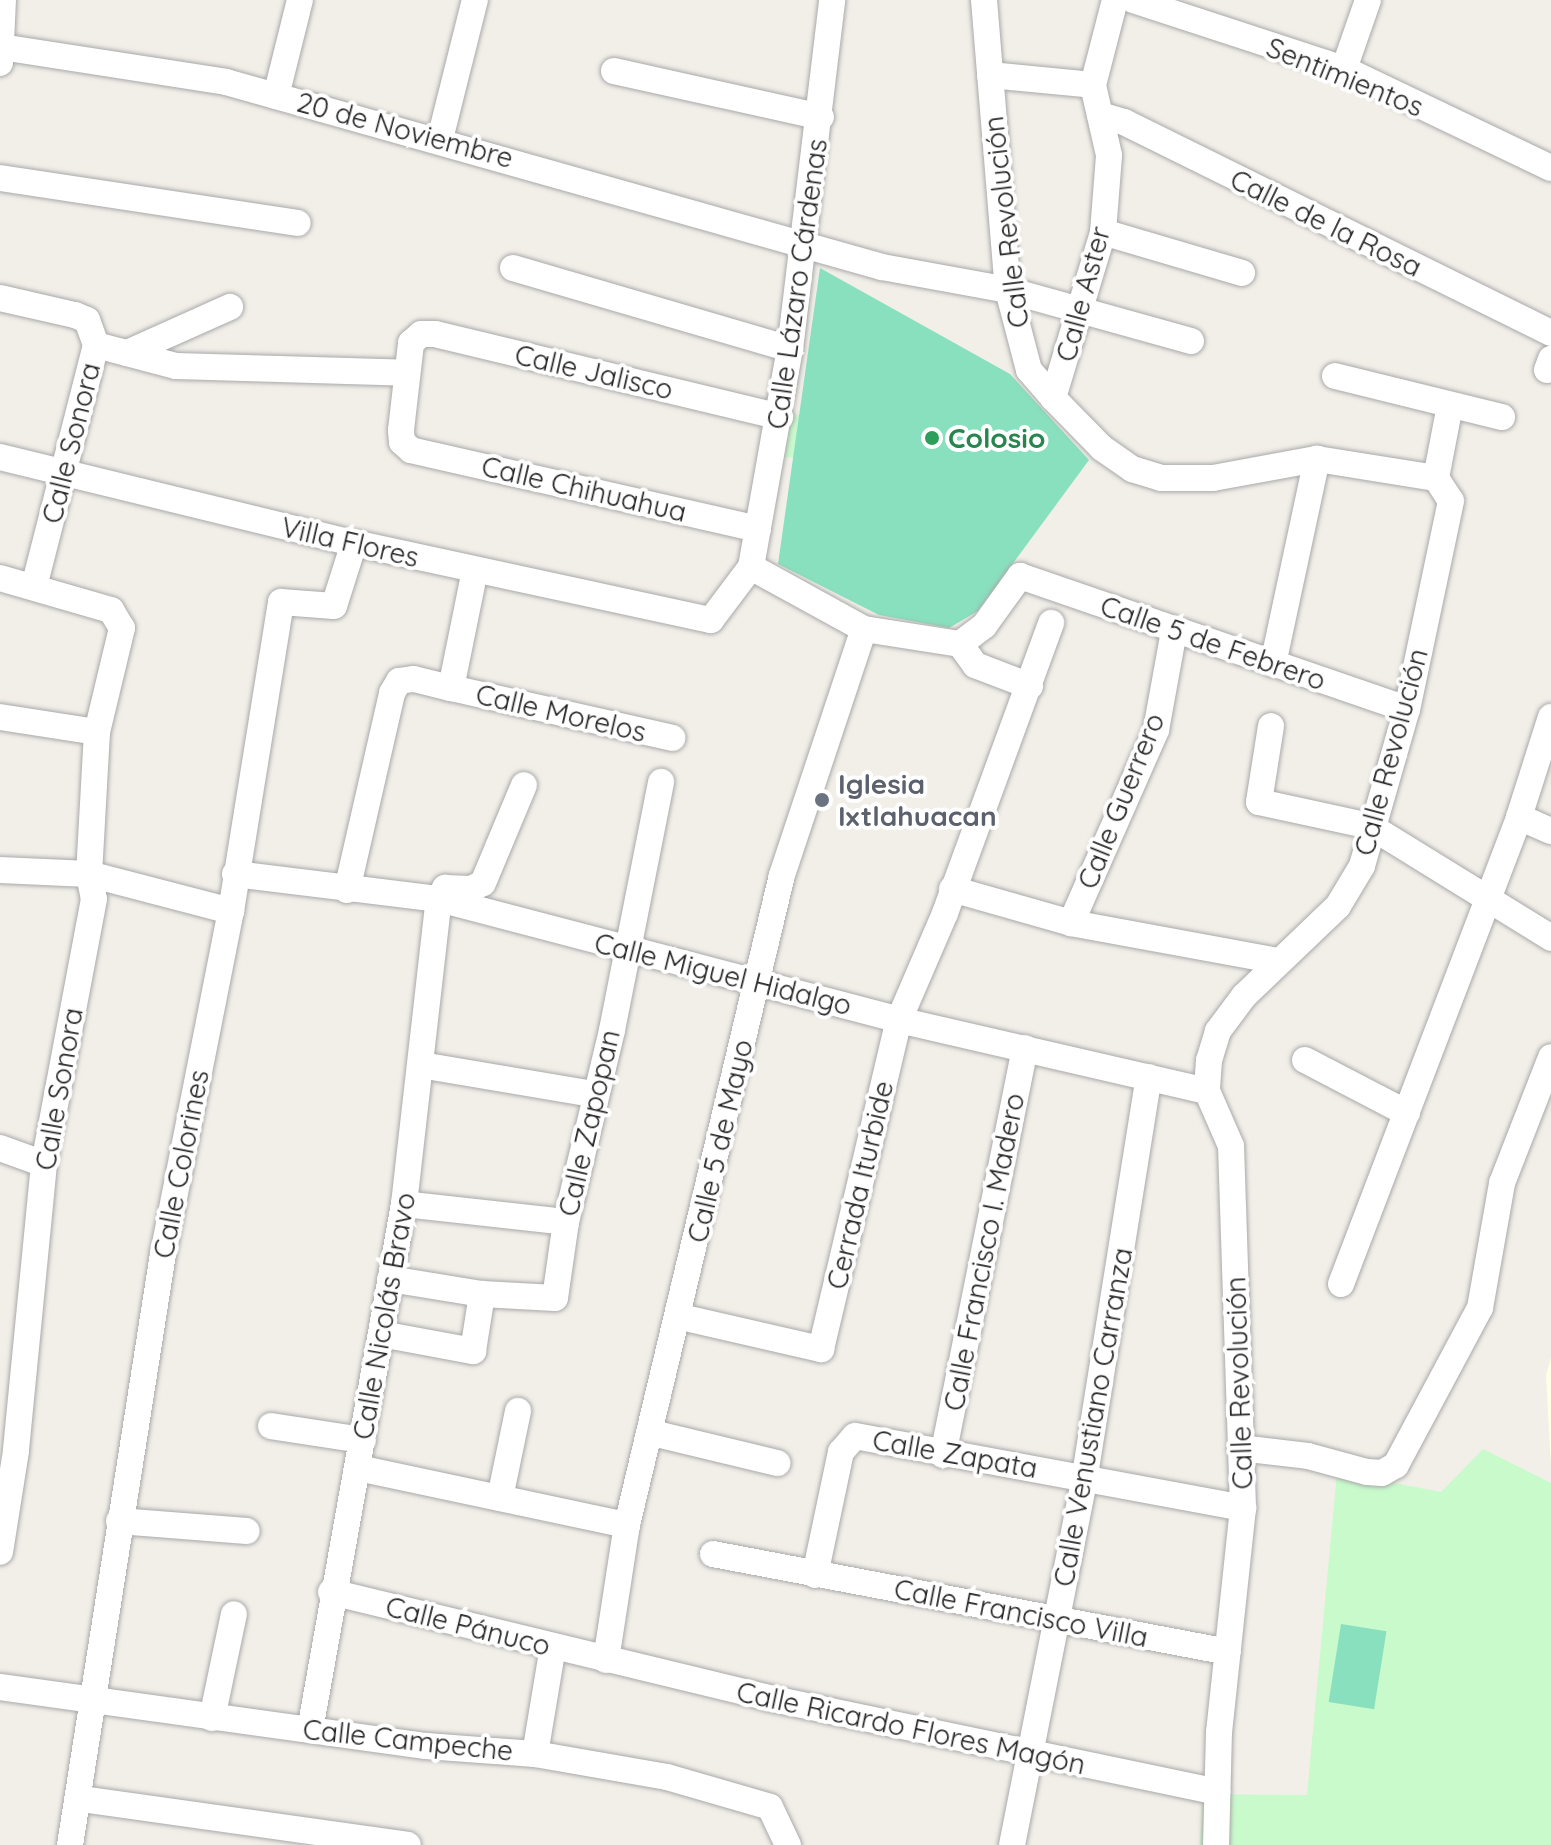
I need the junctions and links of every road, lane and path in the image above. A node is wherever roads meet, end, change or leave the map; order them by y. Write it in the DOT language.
graph roads {
  1 [pos="300,0"];
  2 [pos="475,0"];
  3 [pos="984,0"];
  4 [pos="1115,0"];
  5 [pos="1133,0"];
  6 [pos="1368,0"];
  7 [pos="825,2"];
  8 [pos="2,12"];
  9 [pos="1,47"];
  10 [pos="0,63"];
  11 [pos="1344,69"];
  12 [pos="614,71"];
  13 [pos="990,75"];
  14 [pos="1093,85"];
  15 [pos="276,96"];
  16 [pos="1100,115"];
  17 [pos="821,117"];
  18 [pos="440,139"];
  19 [pos="1551,168"];
  20 [pos="0,178"];
  21 [pos="298,223"];
  22 [pos="1103,232"];
  23 [pos="802,243"];
  24 [pos="513,268"];
  25 [pos="1242,273"];
  26 [pos="1008,290"];
  27 [pos="0,298"];
  28 [pos="230,307"];
  29 [pos="1083,310"];
  30 [pos="1551,333"];
  31 [pos="1191,341"];
  32 [pos="96,345"];
  33 [pos="790,349"];
  34 [pos="127,353"];
  35 [pos="407,373"];
  36 [pos="1335,376"];
  37 [pos="1053,398"];
  38 [pos="1450,405"];
  39 [pos="780,417"];
  40 [pos="1502,417"];
  41 [pos="0,457"];
  42 [pos="1317,459"];
  43 [pos="65,474"];
  44 [pos="1436,478"];
  45 [pos="758,529"];
  46 [pos="354,543"];
  47 [pos="751,567"];
  48 [pos="475,570"];
  49 [pos="0,578"];
  50 [pos="34,587"];
  51 [pos="1051,623"];
  52 [pos="864,629"];
  53 [pos="1174,631"];
  54 [pos="960,644"];
  55 [pos="1273,664"];
  56 [pos="1030,686"];
  57 [pos="451,688"];
  58 [pos="1407,709"];
  59 [pos="0,717"];
  60 [pos="1551,717"];
  61 [pos="1271,726"];
  62 [pos="97,732"];
  63 [pos="672,738"];
  64 [pos="661,782"];
  65 [pos="524,785"];
  66 [pos="1519,817"];
  67 [pos="1370,826"];
  68 [pos="1551,831"];
  69 [pos="0,870"];
  70 [pos="89,874"];
  71 [pos="235,874"];
  72 [pos="952,889"];
  73 [pos="347,890"];
  74 [pos="439,899"];
  75 [pos="1487,899"];
  76 [pos="231,911"];
  77 [pos="1071,923"];
  78 [pos="1551,938"];
  79 [pos="625,949"];
  80 [pos="1278,961"];
  81 [pos="756,982"];
  82 [pos="899,1020"];
  83 [pos="1025,1048"];
  84 [pos="1551,1057"];
  85 [pos="1305,1060"];
  86 [pos="421,1065"];
  87 [pos="1149,1077"];
  88 [pos="1207,1091"];
  89 [pos="593,1094"];
  90 [pos="1407,1113"];
  91 [pos="0,1148"];
  92 [pos="44,1164"];
  93 [pos="404,1204"];
  94 [pos="566,1222"];
  95 [pos="390,1279"];
  96 [pos="1341,1284"];
  97 [pos="482,1294"];
  98 [pos="681,1317"];
  99 [pos="381,1334"];
  100 [pos="518,1411"];
  101 [pos="271,1426"];
  102 [pos="652,1433"];
  103 [pos="363,1440"];
  104 [pos="1240,1448"];
  105 [pos="943,1455"];
  106 [pos="777,1463"];
  107 [pos="358,1468"];
  108 [pos="1085,1475"];
  109 [pos="500,1498"];
  110 [pos="1243,1508"];
  111 [pos="119,1521"];
  112 [pos="627,1525"];
  113 [pos="247,1531"];
  114 [pos="0,1552"];
  115 [pos="713,1554"];
  116 [pos="815,1575"];
  117 [pos="331,1592"];
  118 [pos="234,1614"];
  119 [pos="1058,1620"];
  120 [pos="553,1646"];
  121 [pos="1228,1652"];
  122 [pos="606,1660"];
  123 [pos="0,1687"];
  124 [pos="93,1700"];
  125 [pos="212,1718"];
  126 [pos="310,1730"];
  127 [pos="535,1754"];
  128 [pos="1031,1756"];
  129 [pos="1217,1792"];
  130 [pos="81,1799"];
  131 [pos="70,1845"];
  132 [pos="408,1845"];
  133 [pos="788,1845"];
  134 [pos="1012,1845"];
  135 [pos="1216,1845"];
  1 -- 15 [label="street"];
  2 -- 18 [label="street"];
  3 -- 13 [label="street, Calle Revolución"];
  4 -- 14 [label="street, Calle Aster"];
  5 -- 11 [label="street, Sentimientos"];
  6 -- 11 [label="street"];
  7 -- 17 [label="street, Calle Lázaro Cárdenas"];
  8 -- 9 [label="street"];
  9 -- 10 [label="street"];
  9 -- 15 [label="street, 20 de Noviembre"];
  11 -- 19 [label="street, Sentimientos"];
  12 -- 17 [label="street"];
  13 -- 14 [label="street"];
  13 -- 26 [label="street, Calle Revolución"];
  14 -- 16 [label="street, Calle Aster"];
  15 -- 18 [label="street, 20 de Noviembre"];
  16 -- 22 [label="street, Calle Aster"];
  16 -- 30 [label="street, Calle de la Rosa"];
  17 -- 23 [label="street, Calle Lázaro Cárdenas"];
  18 -- 23 [label="street, 20 de Noviembre"];
  20 -- 21 [label="street"];
  22 -- 25 [label="street"];
  22 -- 29 [label="street, Calle Aster"];
  23 -- 26 [label="street, 20 de Noviembre"];
  23 -- 33 [label="street, Calle Lázaro Cárdenas"];
  24 -- 33 [label="street"];
  26 -- 29 [label="street, 20 de Noviembre"];
  26 -- 37 [label="street, Calle Revolución"];
  27 -- 32 [label="street"];
  28 -- 34 [label="street"];
  29 -- 31 [label="street, 20 de Noviembre"];
  29 -- 37 [label="street, Calle Aster"];
  32 -- 34 [label="street"];
  32 -- 43 [label="street, Calle Sonora"];
  33 -- 39 [label="street, Calle Lázaro Cárdenas"];
  34 -- 35 [label="street"];
  35 -- 39 [label="street, Calle Jalisco"];
  35 -- 45 [label="street, Calle Chihuahua"];
  36 -- 38 [label="street"];
  37 -- 42 [label="street, Calle Revolución"];
  38 -- 40 [label="street"];
  38 -- 44 [label="street"];
  39 -- 45 [label="street, Calle Lázaro Cárdenas"];
  41 -- 43 [label="street, Villa Flores"];
  42 -- 44 [label="street, Calle Revolución"];
  42 -- 55 [label="street"];
  43 -- 46 [label="street, Villa Flores"];
  43 -- 50 [label="street, Calle Sonora"];
  44 -- 58 [label="street, Calle Revolución"];
  45 -- 47 [label="street, Calle Lázaro Cárdenas"];
  46 -- 48 [label="street, Villa Flores"];
  46 -- 71 [label="street, Calle Colorines"];
  47 -- 48 [label="street, Villa Flores"];
  47 -- 52 [label="street"];
  48 -- 57 [label="street"];
  49 -- 50 [label="street"];
  50 -- 62 [label="street, Calle Sonora"];
  51 -- 56 [label="street, Cerrada Iturbide"];
  52 -- 54 [label="street"];
  52 -- 81 [label="street, Calle 5 de Mayo"];
  53 -- 54 [label="street, Calle 5 de Febrero"];
  53 -- 55 [label="street, Calle 5 de Febrero"];
  53 -- 77 [label="street, Calle Guerrero"];
  54 -- 56 [label="street"];
  55 -- 58 [label="street, Calle 5 de Febrero"];
  56 -- 72 [label="street, Cerrada Iturbide"];
  57 -- 63 [label="street, Calle Morelos"];
  57 -- 73 [label="street, Calle Morelos"];
  58 -- 67 [label="street, Calle Revolución"];
  59 -- 62 [label="street"];
  60 -- 66 [label="street"];
  61 -- 67 [label="street"];
  62 -- 70 [label="street, Calle Sonora"];
  64 -- 79 [label="street, Calle Morelos"];
  65 -- 74 [label="street"];
  66 -- 68 [label="street"];
  66 -- 75 [label="street"];
  67 -- 75 [label="street"];
  67 -- 80 [label="street, Calle Revolución"];
  69 -- 70 [label="street"];
  70 -- 76 [label="street"];
  70 -- 92 [label="street, Calle Sonora"];
  71 -- 73 [label="street, Calle Miguel Hidalgo"];
  71 -- 76 [label="street, Calle Colorines"];
  72 -- 77 [label="street"];
  72 -- 82 [label="street, Cerrada Iturbide"];
  73 -- 74 [label="street, Calle Miguel Hidalgo"];
  74 -- 79 [label="street, Calle Miguel Hidalgo"];
  74 -- 86 [label="street, Calle Nicolás Bravo"];
  75 -- 78 [label="street"];
  75 -- 90 [label="street"];
  76 -- 111 [label="street, Calle Colorines"];
  77 -- 80 [label="street"];
  79 -- 81 [label="street, Calle Miguel Hidalgo"];
  79 -- 89 [label="street, Calle Zapopan"];
  80 -- 88 [label="street, Calle Revolución"];
  81 -- 82 [label="street, Calle Miguel Hidalgo"];
  81 -- 98 [label="street, Calle 5 de Mayo"];
  82 -- 83 [label="street, Calle Miguel Hidalgo"];
  82 -- 98 [label="street, Cerrada Iturbide"];
  83 -- 87 [label="street, Calle Miguel Hidalgo"];
  83 -- 105 [label="street, Calle Francisco I. Madero"];
  84 -- 104 [label="street"];
  85 -- 90 [label="street"];
  86 -- 89 [label="street"];
  86 -- 93 [label="street, Calle Nicolás Bravo"];
  87 -- 88 [label="street, Calle Miguel Hidalgo"];
  87 -- 108 [label="street, Calle Venustiano Carranza"];
  88 -- 104 [label="street, Calle Revolución"];
  89 -- 94 [label="street, Calle Zapopan"];
  90 -- 96 [label="street"];
  91 -- 92 [label="street"];
  92 -- 114 [label="street, Calle Sonora"];
  93 -- 94 [label="street"];
  93 -- 95 [label="street, Calle Nicolás Bravo"];
  94 -- 97 [label="street, Calle Zapopan"];
  95 -- 97 [label="street"];
  95 -- 99 [label="street, Calle Nicolás Bravo"];
  97 -- 99 [label="street"];
  98 -- 102 [label="street, Calle 5 de Mayo"];
  99 -- 103 [label="street, Calle Nicolás Bravo"];
  100 -- 109 [label="street"];
  101 -- 103 [label="street"];
  102 -- 106 [label="street"];
  102 -- 112 [label="street, Calle 5 de Mayo"];
  103 -- 107 [label="street, Calle Nicolás Bravo"];
  104 -- 110 [label="street, Calle Revolución"];
  105 -- 108 [label="street, Calle Zapata"];
  105 -- 116 [label="street, Calle Zapata"];
  107 -- 109 [label="street"];
  107 -- 117 [label="street, Calle Nicolás Bravo"];
  108 -- 110 [label="street, Calle Zapata"];
  108 -- 119 [label="street, Calle Venustiano Carranza"];
  109 -- 112 [label="street"];
  110 -- 121 [label="street, Calle Revolución"];
  111 -- 113 [label="street"];
  111 -- 124 [label="street, Calle Colorines"];
  112 -- 122 [label="street, Calle 5 de Mayo"];
  115 -- 116 [label="street, Calle Francisco Villa"];
  116 -- 119 [label="street, Calle Francisco Villa"];
  117 -- 120 [label="street, Calle Pánuco"];
  117 -- 126 [label="street, Calle Nicolás Bravo"];
  118 -- 125 [label="street"];
  119 -- 121 [label="street, Calle Francisco Villa"];
  119 -- 128 [label="street, Calle Venustiano Carranza"];
  120 -- 122 [label="street, Calle Pánuco"];
  120 -- 127 [label="street"];
  121 -- 129 [label="street, Calle Revolución"];
  122 -- 128 [label="street, Calle Ricardo Flores Magón"];
  123 -- 124 [label="street, Calle Campeche"];
  124 -- 125 [label="street, Calle Campeche"];
  124 -- 130 [label="street, Calle Colorines"];
  125 -- 126 [label="street, Calle Campeche"];
  126 -- 127 [label="street, Calle Campeche"];
  127 -- 133 [label="street, Calle Campeche"];
  128 -- 129 [label="street, Calle Ricardo Flores Magón"];
  128 -- 134 [label="street, Calle Venustiano Carranza"];
  129 -- 135 [label="street, Calle Revolución"];
  130 -- 131 [label="street, Calle Colorines"];
  130 -- 132 [label="street"];
}
